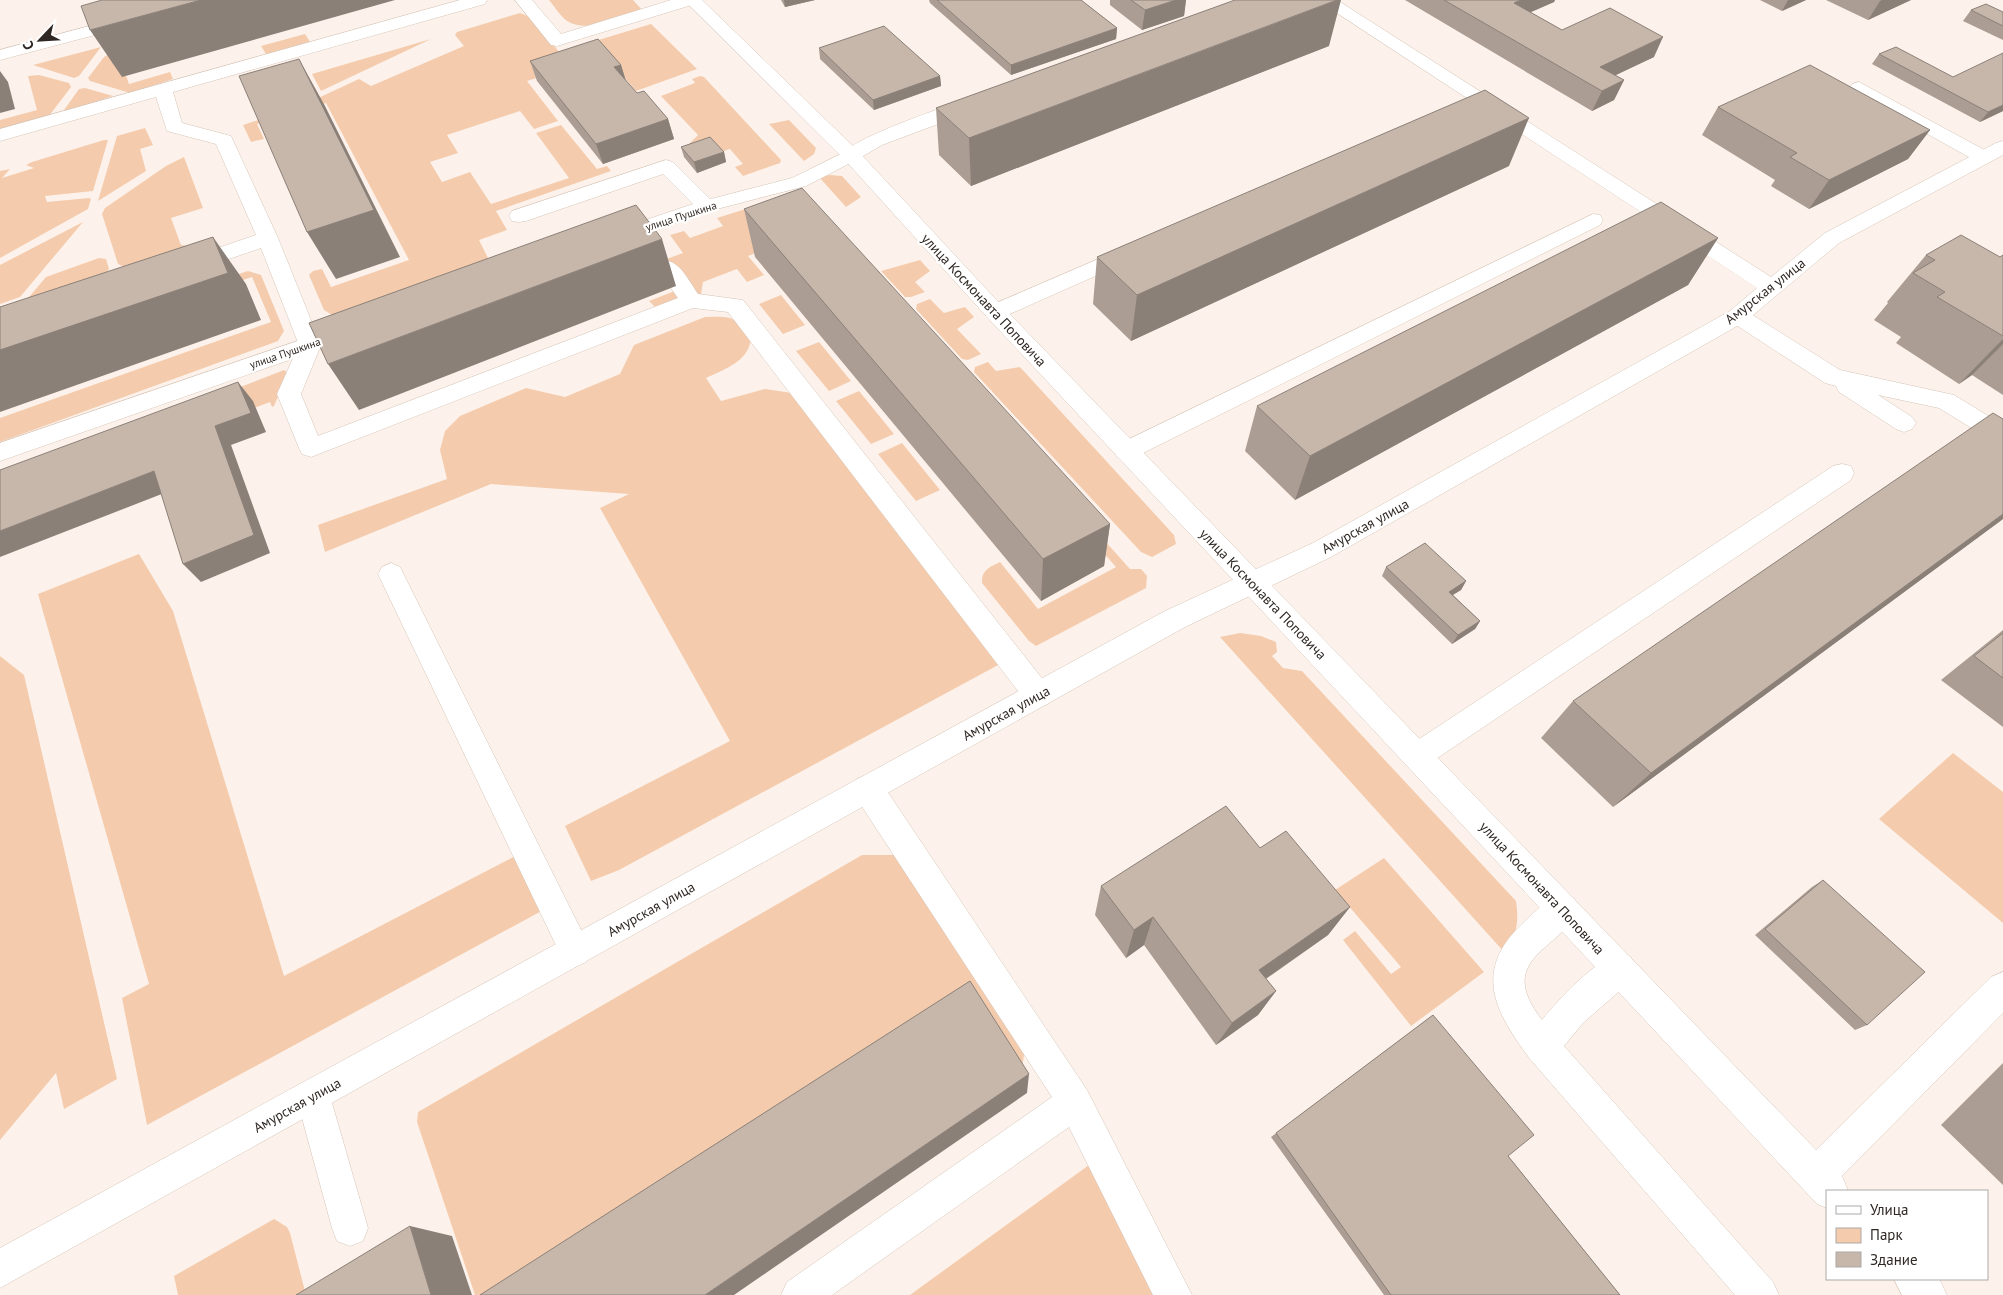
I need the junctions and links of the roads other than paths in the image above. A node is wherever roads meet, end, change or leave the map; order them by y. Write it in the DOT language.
graph roads {
  1 [pos="479,0"];
  2 [pos="523,0"];
  3 [pos="690,0"];
  4 [pos="1324,0"];
  5 [pos="146,16"];
  6 [pos="0,55"];
  7 [pos="1859,88"];
  8 [pos="163,91"];
  9 [pos="987,99"];
  10 [pos="0,135"];
  11 [pos="2003,147"];
  12 [pos="851,156"];
  13 [pos="1983,157"];
  14 [pos="706,206"];
  15 [pos="520,216"];
  16 [pos="1593,220"];
  17 [pos="268,238"];
  18 [pos="1151,244"];
  19 [pos="595,245"];
  20 [pos="666,266"];
  21 [pos="166,274"];
  22 [pos="1772,288"];
  23 [pos="691,301"];
  24 [pos="994,312"];
  25 [pos="1738,316"];
  26 [pos="374,323"];
  27 [pos="310,345"];
  28 [pos="1834,377"];
  29 [pos="1904,423"];
  30 [pos="2003,436"];
  31 [pos="1126,450"];
  32 [pos="0,452"];
  33 [pos="1842,473"];
  34 [pos="392,574"];
  35 [pos="1252,583"];
  36 [pos="1038,695"];
  37 [pos="1417,756"];
  38 [pos="868,789"];
  39 [pos="1562,909"];
  40 [pos="575,951"];
  41 [pos="1619,969"];
  42 [pos="2003,990"];
  43 [pos="1542,1047"];
  44 [pos="314,1096"];
  45 [pos="1075,1102"];
  46 [pos="1823,1184"];
  47 [pos="350,1228"];
  48 [pos="0,1269"];
  49 [pos="1913,1280"];
  50 [pos="800,1295"];
  51 [pos="1173,1295"];
  52 [pos="1760,1295"];
  53 [pos="1928,1295"];
  1 -- 8 [label="street"];
  2 -- 3 [label="street"];
  3 -- 12 [label="street, улица Космонавта Поповича"];
  4 -- 22 [label="street"];
  5 -- 6 [label="street"];
  7 -- 13 [label="street"];
  8 -- 10 [label="street"];
  8 -- 17 [label="street"];
  9 -- 12 [label="street, улица Пушкина"];
  11 -- 13 [label="street, Амурская улица"];
  12 -- 14 [label="street, улица Пушкина"];
  12 -- 24 [label="street, улица Космонавта Поповича"];
  13 -- 22 [label="street, Амурская улица"];
  14 -- 15 [label="street"];
  14 -- 19 [label="street, улица Пушкина"];
  16 -- 31 [label="street"];
  17 -- 21 [label="street"];
  17 -- 27 [label="street"];
  18 -- 24 [label="street"];
  20 -- 23 [label="street"];
  22 -- 25 [label="street, Амурская улица"];
  23 -- 27 [label="street"];
  23 -- 36 [label="street"];
  24 -- 31 [label="street, улица Космонавта Поповича"];
  25 -- 28 [label="street"];
  25 -- 35 [label="street, Амурская улица"];
  26 -- 27 [label="street, улица Пушкина"];
  27 -- 32 [label="street, улица Пушкина"];
  28 -- 29 [label="street"];
  28 -- 30 [label="street"];
  31 -- 35 [label="street, улица Космонавта Поповича"];
  33 -- 37 [label="street"];
  34 -- 40 [label="street"];
  35 -- 36 [label="street, Амурская улица"];
  35 -- 37 [label="street, улица Космонавта Поповича"];
  36 -- 38 [label="street, Амурская улица"];
  37 -- 39 [label="street, улица Космонавта Поповича"];
  38 -- 40 [label="street, Амурская улица"];
  38 -- 45 [label="street"];
  39 -- 41 [label="street, улица Космонавта Поповича"];
  39 -- 43 [label="street"];
  40 -- 44 [label="street, Амурская улица"];
  41 -- 43 [label="street"];
  41 -- 46 [label="street, улица Космонавта Поповича"];
  42 -- 46 [label="street"];
  43 -- 52 [label="street"];
  44 -- 47 [label="street"];
  44 -- 48 [label="street, Амурская улица"];
  45 -- 50 [label="street"];
  45 -- 51 [label="street"];
  49 -- 53 [label="street"];
}
